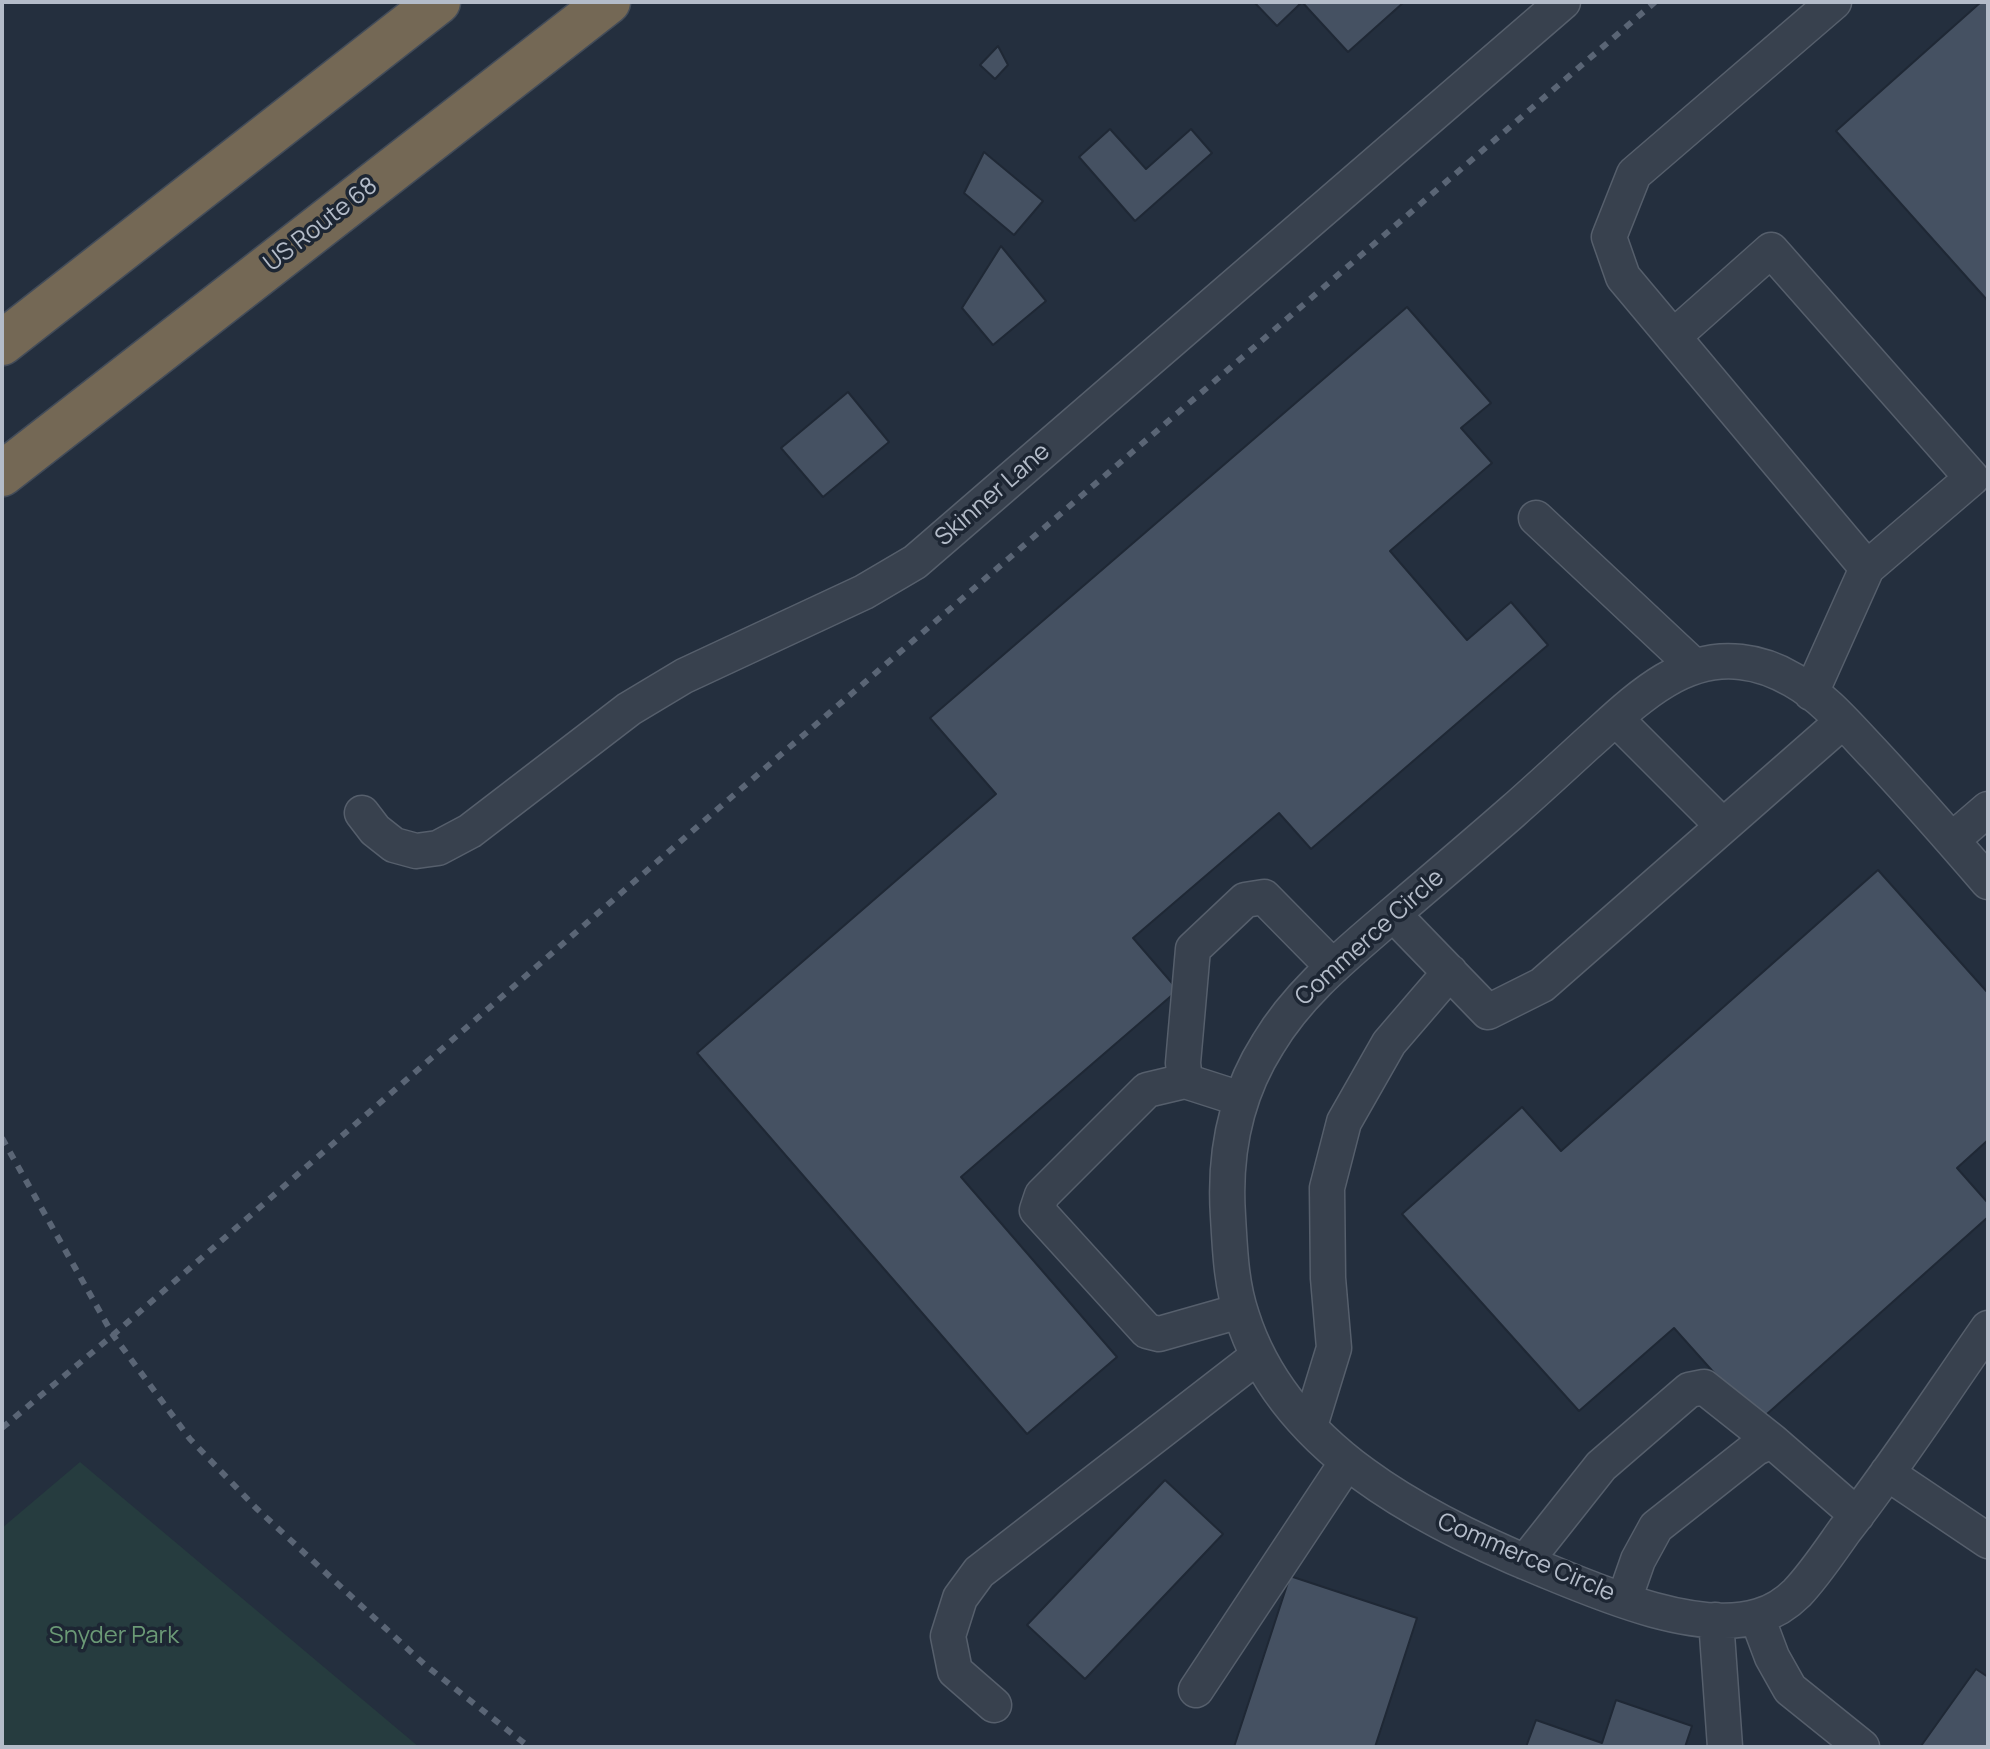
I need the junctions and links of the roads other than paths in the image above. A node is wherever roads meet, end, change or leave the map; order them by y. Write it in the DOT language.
graph roads {
  1 [pos="438,2"];
  2 [pos="608,2"];
  3 [pos="1563,2"];
  4 [pos="1834,2"];
  5 [pos="1673,337"];
  6 [pos="7,339"];
  7 [pos="19,461"];
  8 [pos="1536,518"];
  9 [pos="1867,568"];
  10 [pos="1694,666"];
  11 [pos="1811,693"];
  12 [pos="1616,719"];
  13 [pos="1843,721"];
  14 [pos="1988,809"];
  15 [pos="362,813"];
  16 [pos="1723,826"];
  17 [pos="1952,840"];
  18 [pos="1988,882"];
  19 [pos="1393,914"];
  20 [pos="1333,967"];
  21 [pos="1450,972"];
  22 [pos="1185,1081"];
  23 [pos="1241,1099"];
  24 [pos="1240,1311"];
  25 [pos="1988,1328"];
  26 [pos="1258,1356"];
  27 [pos="1310,1426"];
  28 [pos="1772,1441"];
  29 [pos="1347,1462"];
  30 [pos="1887,1473"];
  31 [pos="1857,1515"];
  32 [pos="1988,1541"];
  33 [pos="1525,1562"];
  34 [pos="1624,1600"];
  35 [pos="1757,1617"];
  36 [pos="1716,1620"];
  37 [pos="1196,1690"];
  38 [pos="994,1705"];
  39 [pos="1725,1747"];
  40 [pos="1862,1747"];
  1 -- 6 [label="highway"];
  2 -- 7 [label="highway, US Route 68"];
  3 -- 15 [label="street, Skinner Lane"];
  4 -- 5 [label="street"];
  5 -- 9 [label="street"];
  5 -- 9 [label="street"];
  8 -- 10 [label="street"];
  9 -- 11 [label="street"];
  10 -- 11 [label="street, Commerce Circle"];
  10 -- 12 [label="street, Commerce Circle"];
  11 -- 13 [label="street, Commerce Circle"];
  12 -- 16 [label="street"];
  12 -- 19 [label="street, Commerce Circle"];
  13 -- 16 [label="street"];
  13 -- 17 [label="street, Commerce Circle"];
  14 -- 17 [label="street"];
  16 -- 21 [label="street"];
  17 -- 18 [label="street, Commerce Circle"];
  19 -- 20 [label="street, Commerce Circle"];
  19 -- 21 [label="street"];
  20 -- 22 [label="street"];
  20 -- 23 [label="street, Commerce Circle"];
  21 -- 27 [label="street"];
  22 -- 23 [label="street"];
  22 -- 24 [label="street"];
  23 -- 24 [label="street, Commerce Circle"];
  24 -- 26 [label="street, Commerce Circle"];
  25 -- 30 [label="street, Commerce Circle"];
  26 -- 27 [label="street, Commerce Circle"];
  26 -- 38 [label="street"];
  27 -- 29 [label="street, Commerce Circle"];
  28 -- 31 [label="street"];
  28 -- 33 [label="street"];
  28 -- 34 [label="street"];
  29 -- 33 [label="street, Commerce Circle"];
  29 -- 37 [label="street"];
  30 -- 31 [label="street, Commerce Circle"];
  30 -- 32 [label="street"];
  31 -- 35 [label="street, Commerce Circle"];
  33 -- 34 [label="street, Commerce Circle"];
  34 -- 36 [label="street, Commerce Circle"];
  35 -- 36 [label="street, Commerce Circle"];
  35 -- 40 [label="street"];
  36 -- 39 [label="street"];
}
